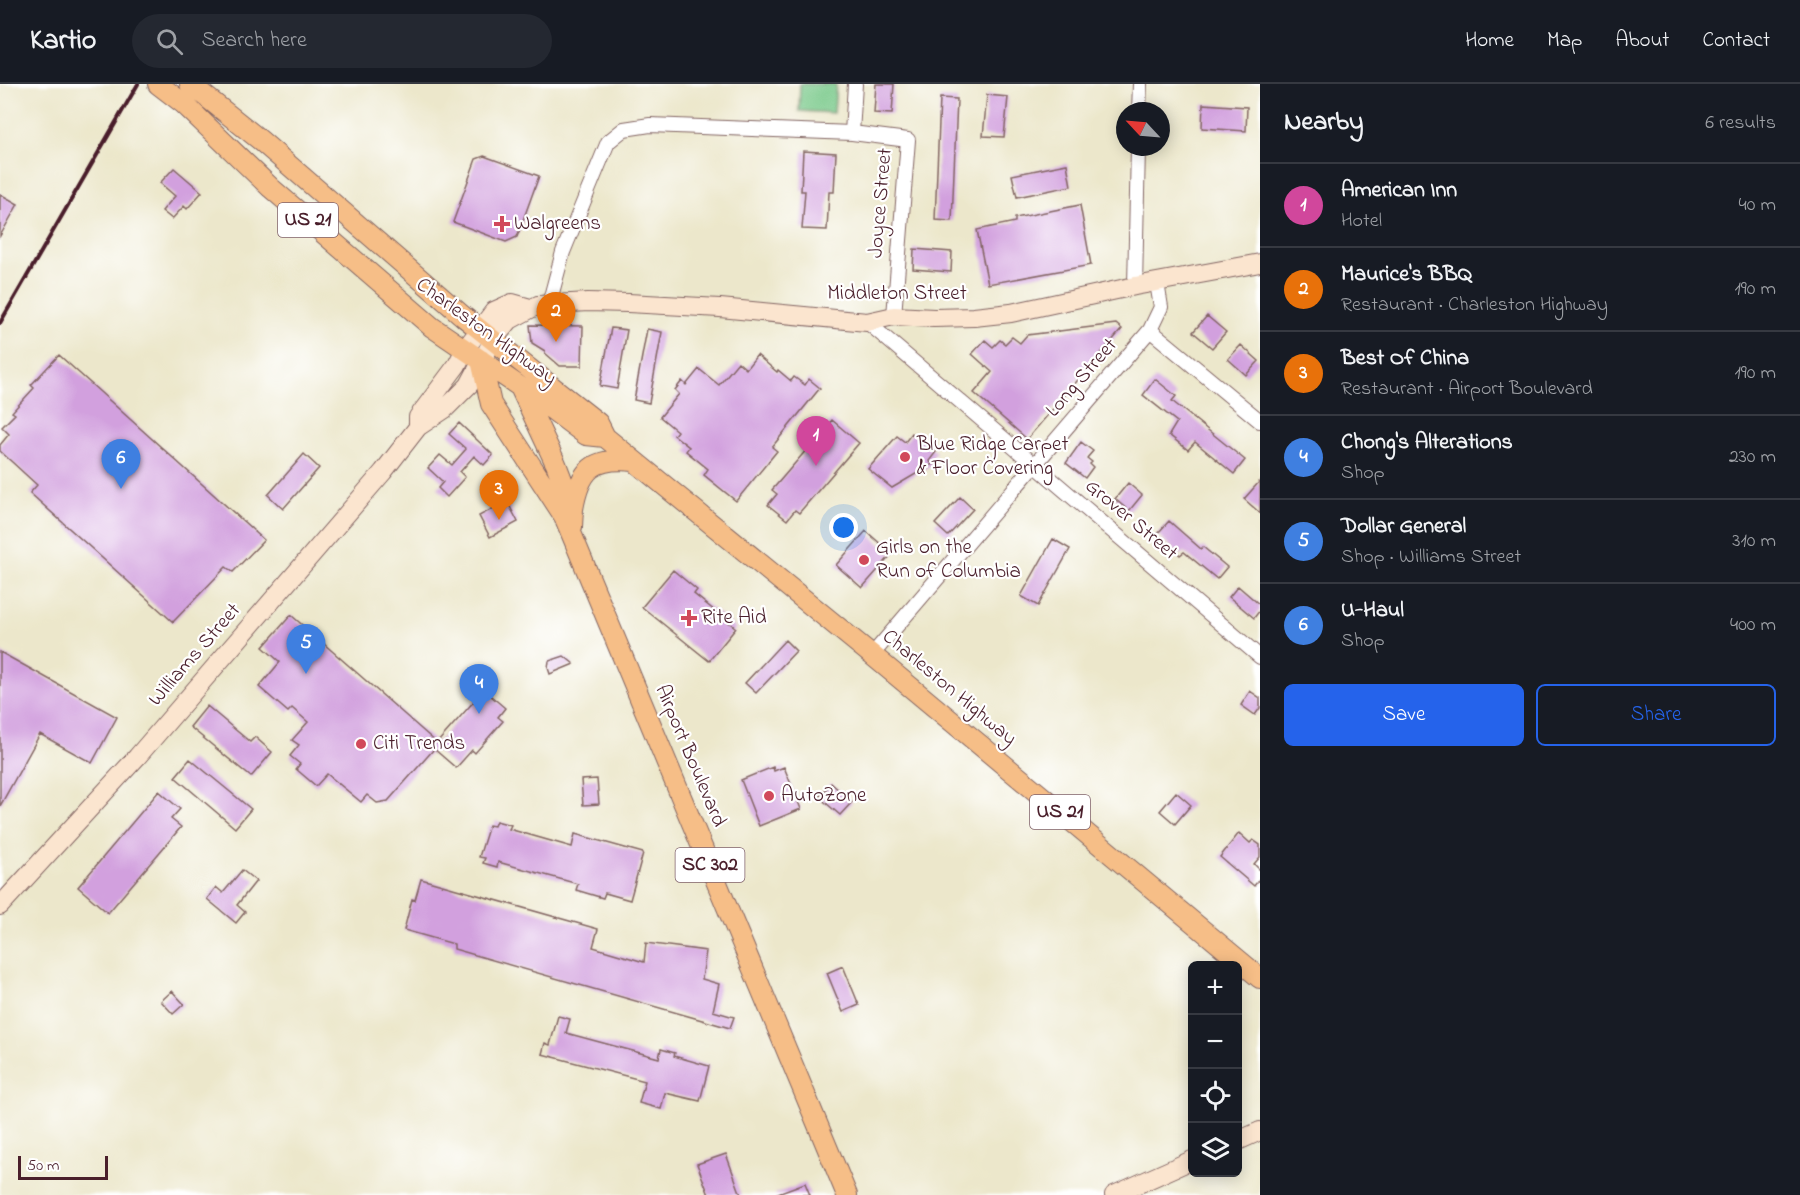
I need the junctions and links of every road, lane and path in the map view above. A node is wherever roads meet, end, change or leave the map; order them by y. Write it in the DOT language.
graph roads {
  1 [pos="158,84"];
  2 [pos="190,84"];
  3 [pos="855,84"];
  4 [pos="1140,84"];
  5 [pos="1139,102"];
  6 [pos="852,133"];
  7 [pos="1138,156"];
  8 [pos="1260,263"];
  9 [pos="1157,283"];
  10 [pos="1135,286"];
  11 [pos="549,304"];
  12 [pos="894,316"];
  13 [pos="867,322"];
  14 [pos="1150,330"];
  15 [pos="487,335"];
  16 [pos="470,362"];
  17 [pos="520,387"];
  18 [pos="1260,421"];
  19 [pos="605,437"];
  20 [pos="634,461"];
  21 [pos="1035,466"];
  22 [pos="573,509"];
  23 [pos="572,536"];
  24 [pos="872,655"];
  25 [pos="1260,657"];
  26 [pos="0,906"];
  27 [pos="1260,978"];
  28 [pos="1260,1131"];
  29 [pos="1242,1139"];
  30 [pos="1188,1162"];
  31 [pos="847,1195"];
  32 [pos="1114,1195"];
  1 -- 16 [label="main road, Charleston Highway / US 21"];
  2 -- 15 [label="main road, Charleston Highway / US 21"];
  3 -- 6 [label="street"];
  4 -- 5 [label="street"];
  6 -- 11 [label="street, Joyce Street"];
  6 -- 12 [label="street, Joyce Street"];
  7 -- 10 [label="street"];
  8 -- 9 [label="street, Middleton Street"];
  9 -- 10 [label="street, Middleton Street"];
  9 -- 14 [label="street, Long Street"];
  10 -- 12 [label="street, Middleton Street"];
  11 -- 13 [label="street, Middleton Street"];
  11 -- 15 [label="street, Middleton Street"];
  12 -- 13 [label="street, Middleton Street"];
  13 -- 21 [label="street, Grover Street"];
  14 -- 18 [label="street"];
  14 -- 21 [label="street, Long Street"];
  15 -- 16 [label="street, Middleton Street"];
  15 -- 17 [label="main road, Airport Boulevard / SC 302"];
  15 -- 19 [label="main road, Charleston Highway / US 21"];
  16 -- 17 [label="main road, Charleston Highway / US 21"];
  16 -- 23 [label="main road, Airport Boulevard / SC 302"];
  16 -- 26 [label="street, Williams Street"];
  17 -- 19 [label="main road, Charleston Highway / US 21"];
  17 -- 22 [label="main road, Airport Boulevard / SC 302"];
  19 -- 20 [label="main road, Charleston Highway / US 21"];
  20 -- 22 [label="main road"];
  20 -- 24 [label="main road, Charleston Highway / US 21"];
  21 -- 24 [label="street, Long Street"];
  21 -- 25 [label="street, Grover Street"];
  22 -- 23 [label="main road, Airport Boulevard / SC 302"];
  23 -- 31 [label="main road, Airport Boulevard / SC 302"];
  24 -- 27 [label="main road, Charleston Highway / US 21"];
  28 -- 29 [label="street"];
  30 -- 32 [label="street"];
}
